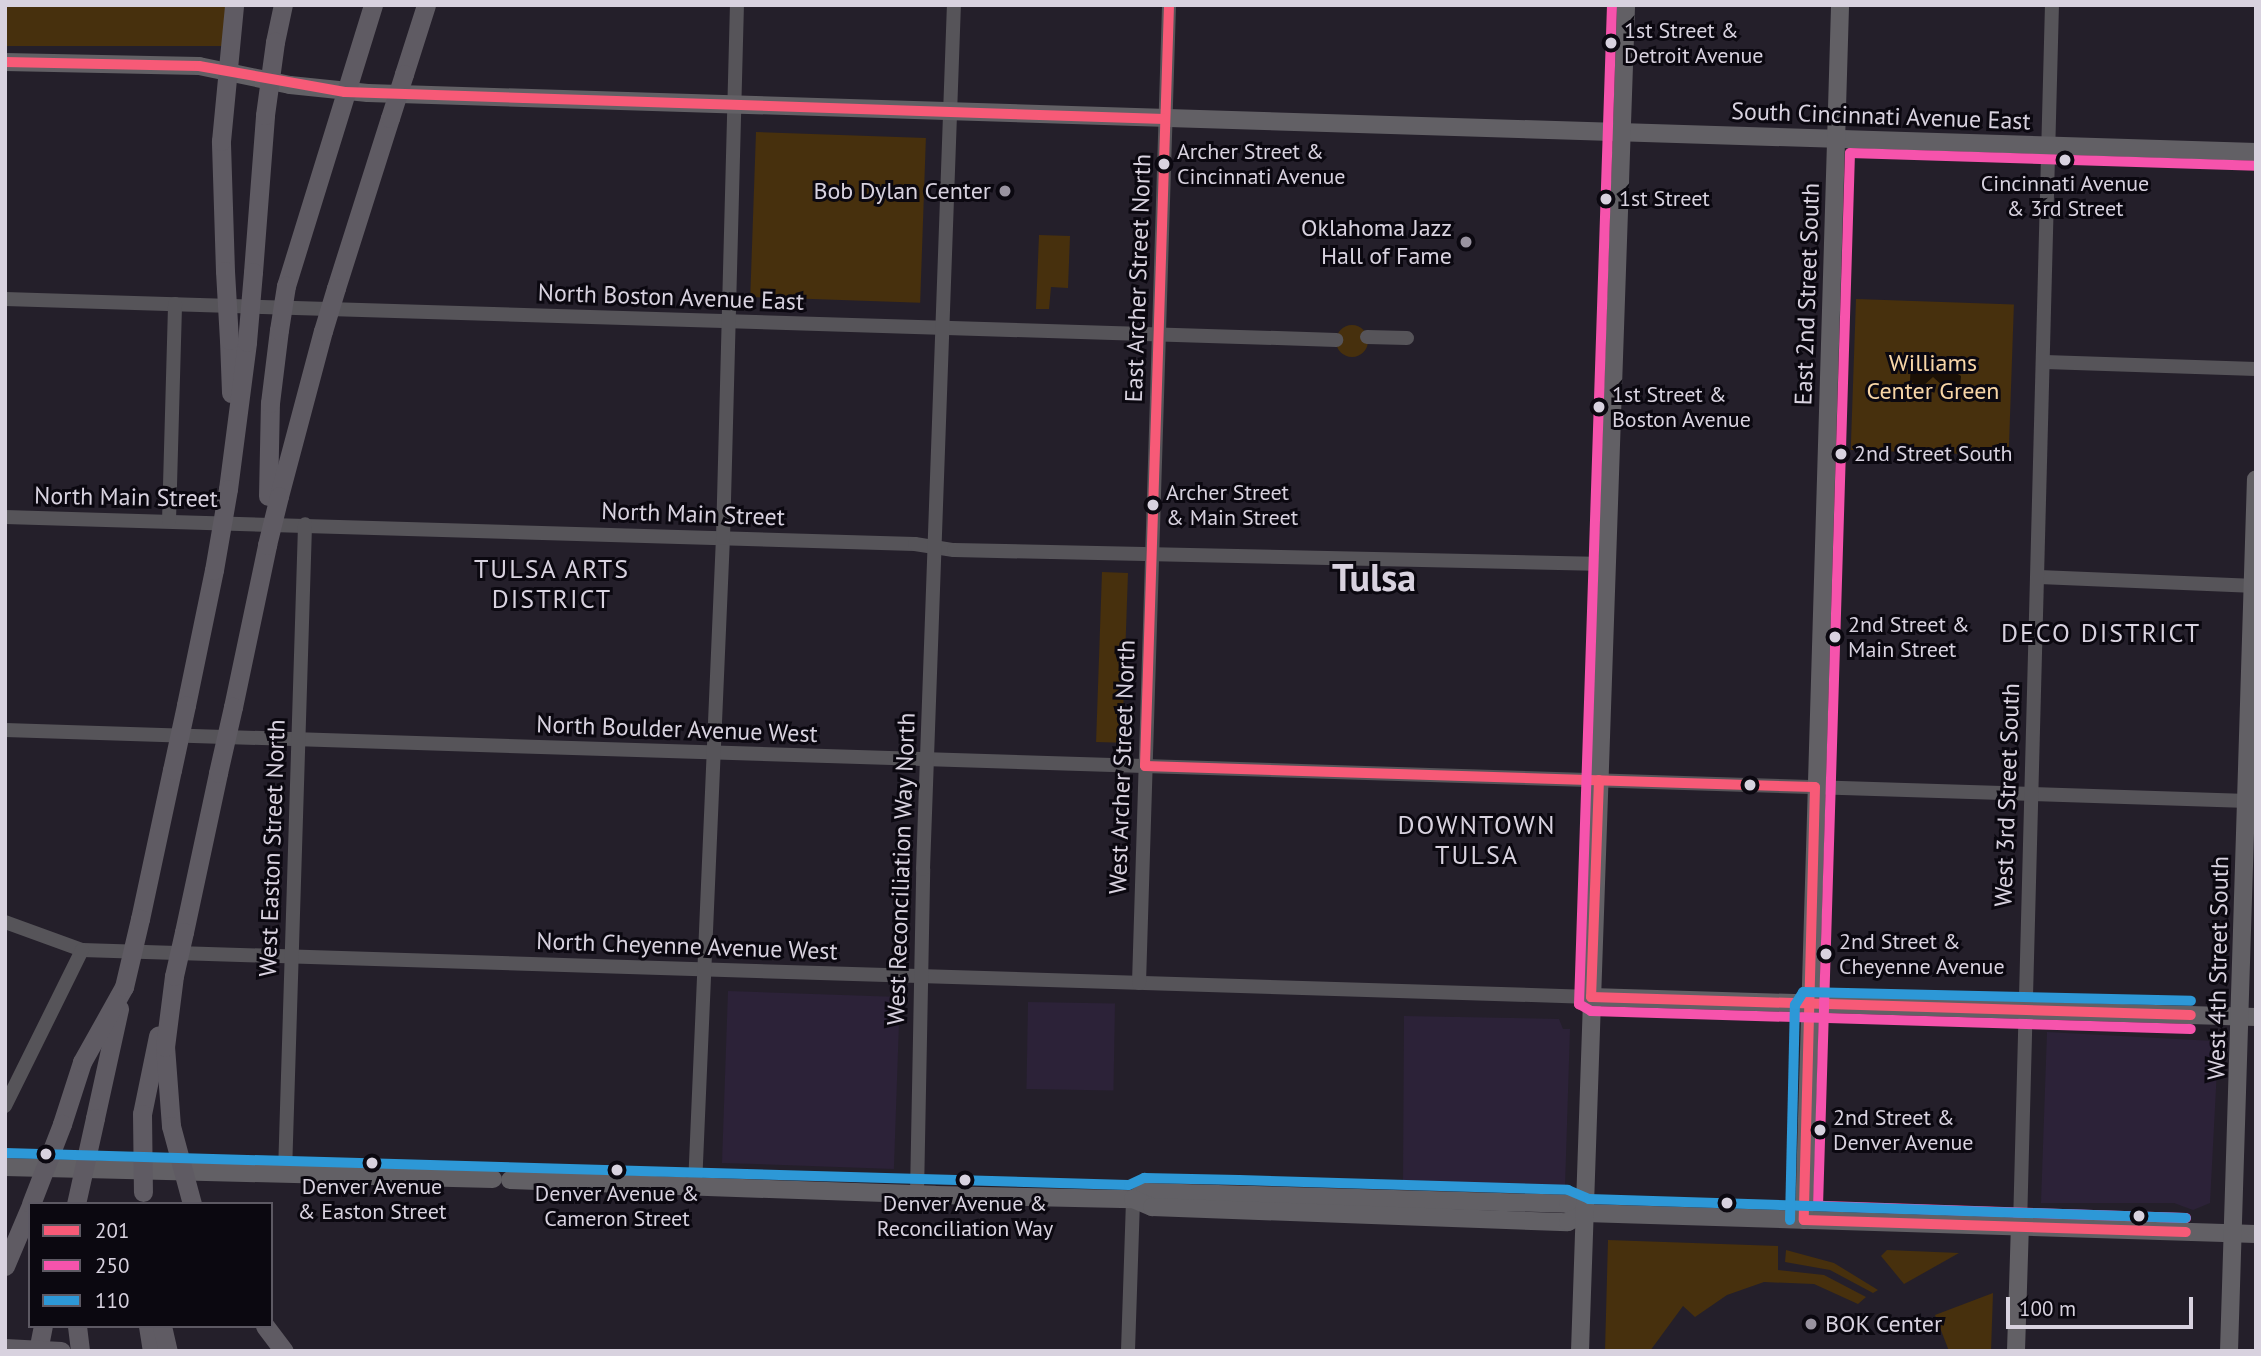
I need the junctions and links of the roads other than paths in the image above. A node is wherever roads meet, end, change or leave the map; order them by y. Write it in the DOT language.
graph roads {
  1 [pos="234,5"];
  2 [pos="283,5"];
  3 [pos="373,5"];
  4 [pos="426,5"];
  5 [pos="737,5"];
  6 [pos="954,5"];
  7 [pos="1169,5"];
  8 [pos="1626,5"];
  9 [pos="1839,5"];
  10 [pos="2052,5"];
  11 [pos="5,62"];
  12 [pos="225,69"];
  13 [pos="345,92"];
  14 [pos="734,106"];
  15 [pos="950,113"];
  16 [pos="1165,119"];
  17 [pos="1620,132"];
  18 [pos="1836,139"];
  19 [pos="2050,146"];
  20 [pos="2256,152"];
  21 [pos="5,299"];
  22 [pos="175,304"];
  23 [pos="726,321"];
  24 [pos="943,328"];
  25 [pos="1159,336"];
  26 [pos="1367,337"];
  27 [pos="1408,338"];
  28 [pos="1336,340"];
  29 [pos="238,341"];
  30 [pos="2045,362"];
  31 [pos="2256,369"];
  32 [pos="2256,479"];
  33 [pos="274,496"];
  34 [pos="5,517"];
  35 [pos="169,521"];
  36 [pos="305,524"];
  37 [pos="723,538"];
  38 [pos="933,546"];
  39 [pos="1152,553"];
  40 [pos="1605,564"];
  41 [pos="2039,576"];
  42 [pos="2254,586"];
  43 [pos="5,730"];
  44 [pos="298,740"];
  45 [pos="715,752"];
  46 [pos="928,759"];
  47 [pos="1145,766"];
  48 [pos="1599,780"];
  49 [pos="1815,787"];
  50 [pos="2032,792"];
  51 [pos="2251,801"];
  52 [pos="5,922"];
  53 [pos="82,950"];
  54 [pos="179,954"];
  55 [pos="292,957"];
  56 [pos="705,970"];
  57 [pos="174,976"];
  58 [pos="920,978"];
  59 [pos="1139,983"];
  60 [pos="124,987"];
  61 [pos="1591,997"];
  62 [pos="1809,1005"];
  63 [pos="2023,1012"];
  64 [pos="2248,1017"];
  65 [pos="26,1064"];
  66 [pos="5,1092"];
  67 [pos="5,1106"];
  68 [pos="5,1167"];
  69 [pos="285,1173"];
  70 [pos="695,1186"];
  71 [pos="917,1194"];
  72 [pos="1133,1199"];
  73 [pos="143,1200"];
  74 [pos="31,1202"];
  75 [pos="76,1202"];
  76 [pos="191,1202"];
  77 [pos="28,1210"];
  78 [pos="1585,1213"];
  79 [pos="1804,1220"];
  80 [pos="2020,1226"];
  81 [pos="2234,1233"];
  82 [pos="2256,1234"];
  83 [pos="5,1266"];
  84 [pos="43,1328"];
  85 [pos="77,1328"];
  86 [pos="148,1328"];
  87 [pos="162,1328"];
  88 [pos="267,1328"];
  89 [pos="5,1348"];
  90 [pos="38,1351"];
  91 [pos="61,1351"];
  92 [pos="80,1351"];
  93 [pos="152,1351"];
  94 [pos="168,1351"];
  95 [pos="284,1351"];
  96 [pos="1128,1351"];
  97 [pos="1580,1351"];
  98 [pos="2016,1351"];
  99 [pos="2229,1351"];
  1 -- 12 [label="highway"];
  2 -- 29 [label="highway, bridge"];
  3 -- 13 [label="highway"];
  4 -- 33 [label="highway, bridge"];
  5 -- 14 [label="street"];
  6 -- 15 [label="street, West Reconciliation Way North"];
  7 -- 16 [label="street, East Archer Street North"];
  8 -- 17 [label="main road"];
  9 -- 18 [label="main road, East 2nd Street South"];
  10 -- 19 [label="street, West 3rd Street South"];
  11 -- 12 [label="main road, South Cincinnati Avenue East"];
  12 -- 13 [label="main road, South Cincinnati Avenue East"];
  12 -- 29 [label="highway, bridge"];
  13 -- 14 [label="main road, South Cincinnati Avenue East"];
  13 -- 33 [label="highway, bridge"];
  14 -- 15 [label="main road, South Cincinnati Avenue East"];
  14 -- 23 [label="street"];
  15 -- 16 [label="main road, South Cincinnati Avenue East"];
  15 -- 24 [label="street, West Reconciliation Way North"];
  16 -- 17 [label="main road, South Cincinnati Avenue East"];
  16 -- 25 [label="street, East Archer Street North"];
  17 -- 18 [label="main road, South Cincinnati Avenue East"];
  17 -- 40 [label="main road"];
  18 -- 19 [label="main road, South Cincinnati Avenue East"];
  18 -- 49 [label="main road, East 2nd Street South"];
  19 -- 20 [label="main road, South Cincinnati Avenue East"];
  19 -- 30 [label="street, West 3rd Street South"];
  21 -- 22 [label="street, North Boston Avenue East"];
  22 -- 23 [label="street, North Boston Avenue East"];
  22 -- 35 [label="street"];
  23 -- 24 [label="street, North Boston Avenue East"];
  23 -- 37 [label="street"];
  24 -- 25 [label="street, North Boston Avenue East"];
  24 -- 38 [label="street, West Reconciliation Way North"];
  25 -- 28 [label="street, North Boston Avenue East"];
  25 -- 39 [label="street, East Archer Street North"];
  26 -- 27 [label="street"];
  29 -- 60 [label="highway, bridge"];
  30 -- 31 [label="street"];
  30 -- 41 [label="street, West 3rd Street South"];
  32 -- 42 [label="main road, West 4th Street South"];
  33 -- 54 [label="highway, bridge"];
  34 -- 35 [label="street, North Main Street"];
  35 -- 36 [label="street, North Main Street"];
  36 -- 37 [label="street, North Main Street"];
  36 -- 44 [label="street, West Easton Street North"];
  37 -- 38 [label="street, North Main Street"];
  37 -- 45 [label="street"];
  38 -- 39 [label="street, North Main Street"];
  38 -- 46 [label="street, West Reconciliation Way North"];
  39 -- 40 [label="street, North Main Street"];
  39 -- 47 [label="street, West Archer Street North"];
  40 -- 48 [label="main road"];
  41 -- 42 [label="street"];
  41 -- 50 [label="street, West 3rd Street South"];
  42 -- 51 [label="main road, West 4th Street South"];
  43 -- 44 [label="street, North Boulder Avenue West"];
  44 -- 45 [label="street, North Boulder Avenue West"];
  44 -- 55 [label="street, West Easton Street North"];
  45 -- 46 [label="street, North Boulder Avenue West"];
  45 -- 56 [label="street"];
  46 -- 47 [label="street, North Boulder Avenue West"];
  46 -- 58 [label="street, West Reconciliation Way North"];
  47 -- 48 [label="street, North Boulder Avenue West"];
  47 -- 59 [label="street, West Archer Street North"];
  48 -- 49 [label="street, North Boulder Avenue West"];
  48 -- 61 [label="main road"];
  49 -- 50 [label="street, North Boulder Avenue West"];
  49 -- 62 [label="main road, East 2nd Street South"];
  50 -- 51 [label="street, North Boulder Avenue West"];
  50 -- 63 [label="street, West 3rd Street South"];
  51 -- 64 [label="main road, West 4th Street South"];
  52 -- 53 [label="street, North Cheyenne Avenue West"];
  53 -- 54 [label="street, North Cheyenne Avenue West"];
  53 -- 65 [label="street"];
  54 -- 55 [label="street, North Cheyenne Avenue West"];
  54 -- 57 [label="highway, bridge"];
  55 -- 56 [label="street, North Cheyenne Avenue West"];
  55 -- 69 [label="street, West Easton Street North"];
  56 -- 58 [label="street, North Cheyenne Avenue West"];
  56 -- 70 [label="street"];
  57 -- 73 [label="highway, bridge"];
  57 -- 76 [label="highway, bridge"];
  58 -- 59 [label="street, North Cheyenne Avenue West"];
  58 -- 71 [label="street, West Reconciliation Way North"];
  59 -- 61 [label="street, North Cheyenne Avenue West"];
  60 -- 74 [label="highway, bridge"];
  60 -- 75 [label="highway, bridge"];
  61 -- 62 [label="main road"];
  61 -- 78 [label="main road"];
  62 -- 63 [label="main road"];
  62 -- 79 [label="main road, East 2nd Street South"];
  63 -- 64 [label="main road"];
  63 -- 80 [label="street, West 3rd Street South"];
  64 -- 81 [label="main road, West 4th Street South"];
  65 -- 66 [label="street"];
  65 -- 67 [label="street"];
  68 -- 69 [label="main road"];
  69 -- 70 [label="main road"];
  70 -- 71 [label="main road"];
  71 -- 72 [label="main road"];
  72 -- 78 [label="main road"];
  72 -- 96 [label="street"];
  77 -- 83 [label="highway"];
  78 -- 79 [label="main road"];
  78 -- 97 [label="main road"];
  79 -- 80 [label="main road"];
  80 -- 81 [label="main road"];
  80 -- 98 [label="main road, West 3rd Street South"];
  81 -- 82 [label="main road"];
  81 -- 99 [label="main road, West 4th Street South"];
  84 -- 90 [label="highway"];
  85 -- 92 [label="highway"];
  86 -- 93 [label="highway"];
  87 -- 94 [label="highway"];
  88 -- 95 [label="highway"];
  89 -- 91 [label="highway, bridge"];
}
